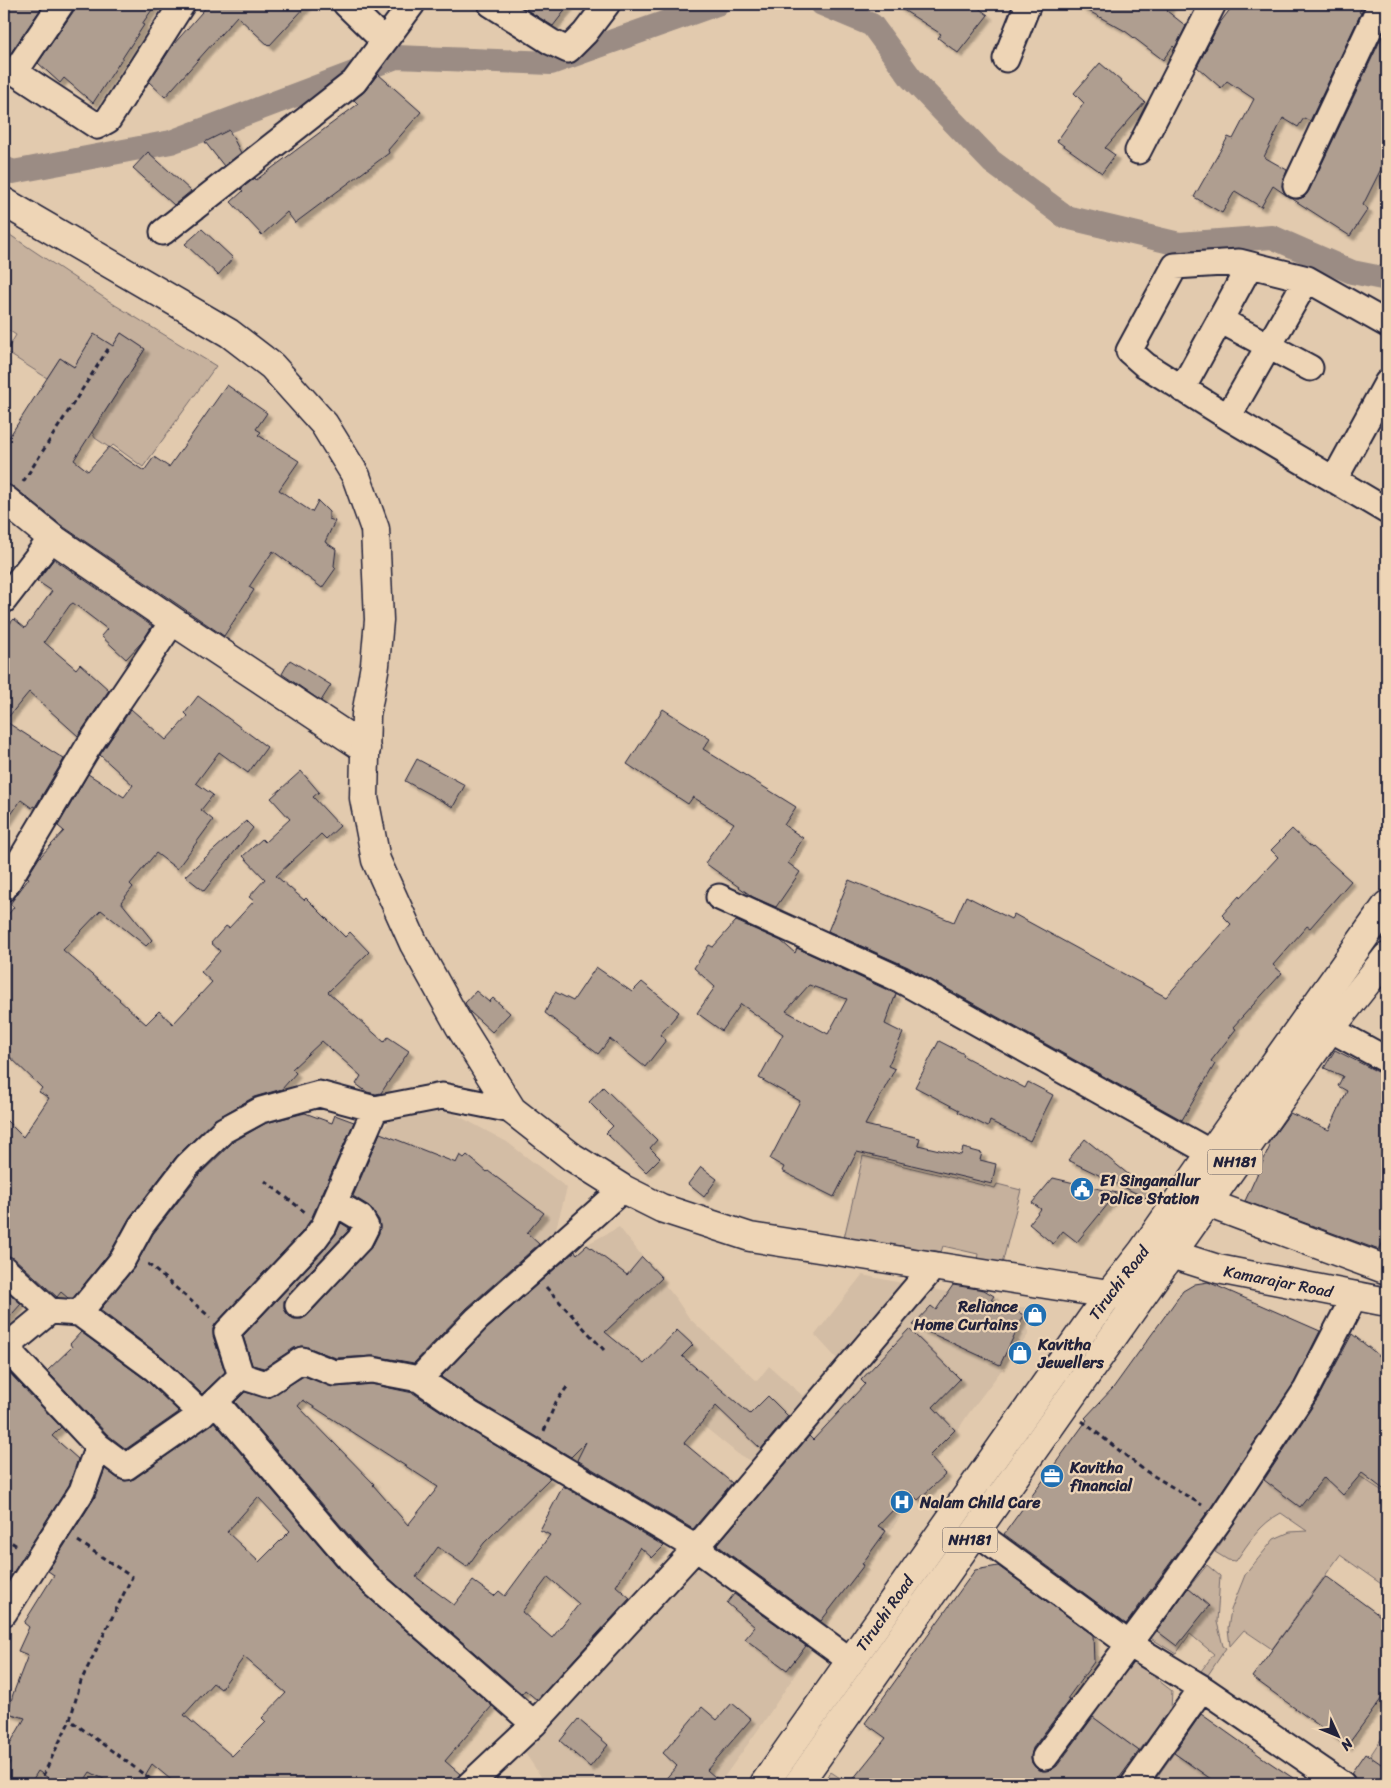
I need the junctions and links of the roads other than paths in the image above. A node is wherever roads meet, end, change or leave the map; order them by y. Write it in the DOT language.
graph roads {
  1 [pos="61,4"];
  2 [pos="182,4"];
  3 [pos="346,4"];
  4 [pos="412,4"];
  5 [pos="490,4"];
  6 [pos="607,4"];
  7 [pos="1028,4"];
  8 [pos="1213,4"];
  9 [pos="1381,4"];
  10 [pos="383,42"];
  11 [pos="1006,59"];
  12 [pos="1138,151"];
  13 [pos="1296,185"];
  14 [pos="4,202"];
  15 [pos="163,232"];
  16 [pos="1250,265"];
  17 [pos="1307,279"];
  18 [pos="1220,320"];
  19 [pos="1387,324"];
  20 [pos="1269,346"];
  21 [pos="1310,368"];
  22 [pos="1182,389"];
  23 [pos="1384,399"];
  24 [pos="1228,417"];
  25 [pos="1334,480"];
  26 [pos="6,501"];
  27 [pos="1387,511"];
  28 [pos="52,538"];
  29 [pos="4,600"];
  30 [pos="173,621"];
  31 [pos="366,749"];
  32 [pos="4,888"];
  33 [pos="718,897"];
  34 [pos="1387,905"];
  35 [pos="1387,957"];
  36 [pos="1330,1029"];
  37 [pos="1387,1060"];
  38 [pos="375,1109"];
  39 [pos="512,1110"];
  40 [pos="1210,1153"];
  41 [pos="623,1189"];
  42 [pos="334,1202"];
  43 [pos="1207,1203"];
  44 [pos="1171,1254"];
  45 [pos="935,1265"];
  46 [pos="4,1269"];
  47 [pos="1387,1270"];
  48 [pos="1109,1294"];
  49 [pos="1355,1295"];
  50 [pos="1141,1296"];
  51 [pos="1387,1302"];
  52 [pos="298,1305"];
  53 [pos="50,1311"];
  54 [pos="79,1313"];
  55 [pos="5,1348"];
  56 [pos="241,1376"];
  57 [pos="419,1379"];
  58 [pos="209,1408"];
  59 [pos="98,1446"];
  60 [pos="976,1532"];
  61 [pos="696,1548"];
  62 [pos="4,1613"];
  63 [pos="1128,1644"];
  64 [pos="851,1661"];
  65 [pos="1202,1688"];
  66 [pos="534,1724"];
  67 [pos="1046,1757"];
  68 [pos="1335,1782"];
  69 [pos="470,1784"];
  70 [pos="764,1784"];
  71 [pos="798,1784"];
  72 [pos="1134,1784"];
  1 -- 2 [label="street"];
  3 -- 10 [label="street"];
  4 -- 10 [label="street"];
  5 -- 6 [label="street"];
  7 -- 11 [label="street"];
  8 -- 12 [label="street"];
  9 -- 13 [label="street"];
  10 -- 15 [label="street"];
  14 -- 31 [label="main road"];
  16 -- 17 [label="street"];
  16 -- 18 [label="street"];
  16 -- 22 [label="street"];
  17 -- 19 [label="street"];
  17 -- 20 [label="street"];
  18 -- 20 [label="street"];
  18 -- 22 [label="street"];
  20 -- 21 [label="street"];
  20 -- 24 [label="street"];
  22 -- 24 [label="street"];
  23 -- 25 [label="street"];
  24 -- 25 [label="street"];
  25 -- 27 [label="street"];
  26 -- 28 [label="main road"];
  28 -- 29 [label="street"];
  28 -- 30 [label="main road"];
  30 -- 31 [label="main road"];
  30 -- 32 [label="street"];
  31 -- 39 [label="main road"];
  33 -- 40 [label="street"];
  34 -- 40 [label="main road, Tiruchi Road / NH181"];
  35 -- 36 [label="main road, NH181"];
  36 -- 37 [label="street"];
  36 -- 43 [label="main road, NH181"];
  38 -- 39 [label="street"];
  38 -- 42 [label="street"];
  38 -- 54 [label="street"];
  39 -- 41 [label="main road"];
  40 -- 48 [label="main road, Tiruchi Road / NH181"];
  41 -- 45 [label="main road"];
  41 -- 57 [label="street"];
  42 -- 52 [label="street"];
  42 -- 56 [label="street"];
  43 -- 44 [label="main road, NH181"];
  43 -- 47 [label="main road"];
  44 -- 49 [label="main road, Kamarajar Road"];
  44 -- 50 [label="main road, NH181"];
  45 -- 48 [label="main road"];
  45 -- 61 [label="street"];
  46 -- 53 [label="street"];
  48 -- 50 [label="main road"];
  48 -- 64 [label="main road, Tiruchi Road / NH181"];
  49 -- 51 [label="main road, Kamarajar Road"];
  49 -- 63 [label="street"];
  50 -- 60 [label="main road, Tiruchi Road / NH181"];
  53 -- 54 [label="street"];
  53 -- 55 [label="street"];
  54 -- 58 [label="street"];
  55 -- 59 [label="street"];
  56 -- 57 [label="street"];
  56 -- 58 [label="street"];
  57 -- 61 [label="street"];
  58 -- 59 [label="street"];
  58 -- 66 [label="street"];
  59 -- 62 [label="street"];
  60 -- 63 [label="street"];
  60 -- 71 [label="main road, Tiruchi Road / NH181"];
  61 -- 64 [label="street"];
  61 -- 66 [label="street"];
  63 -- 65 [label="street"];
  63 -- 67 [label="street"];
  64 -- 70 [label="main road, Tiruchi Road / NH181"];
  65 -- 68 [label="street"];
  65 -- 72 [label="street"];
  66 -- 69 [label="street"];
}
